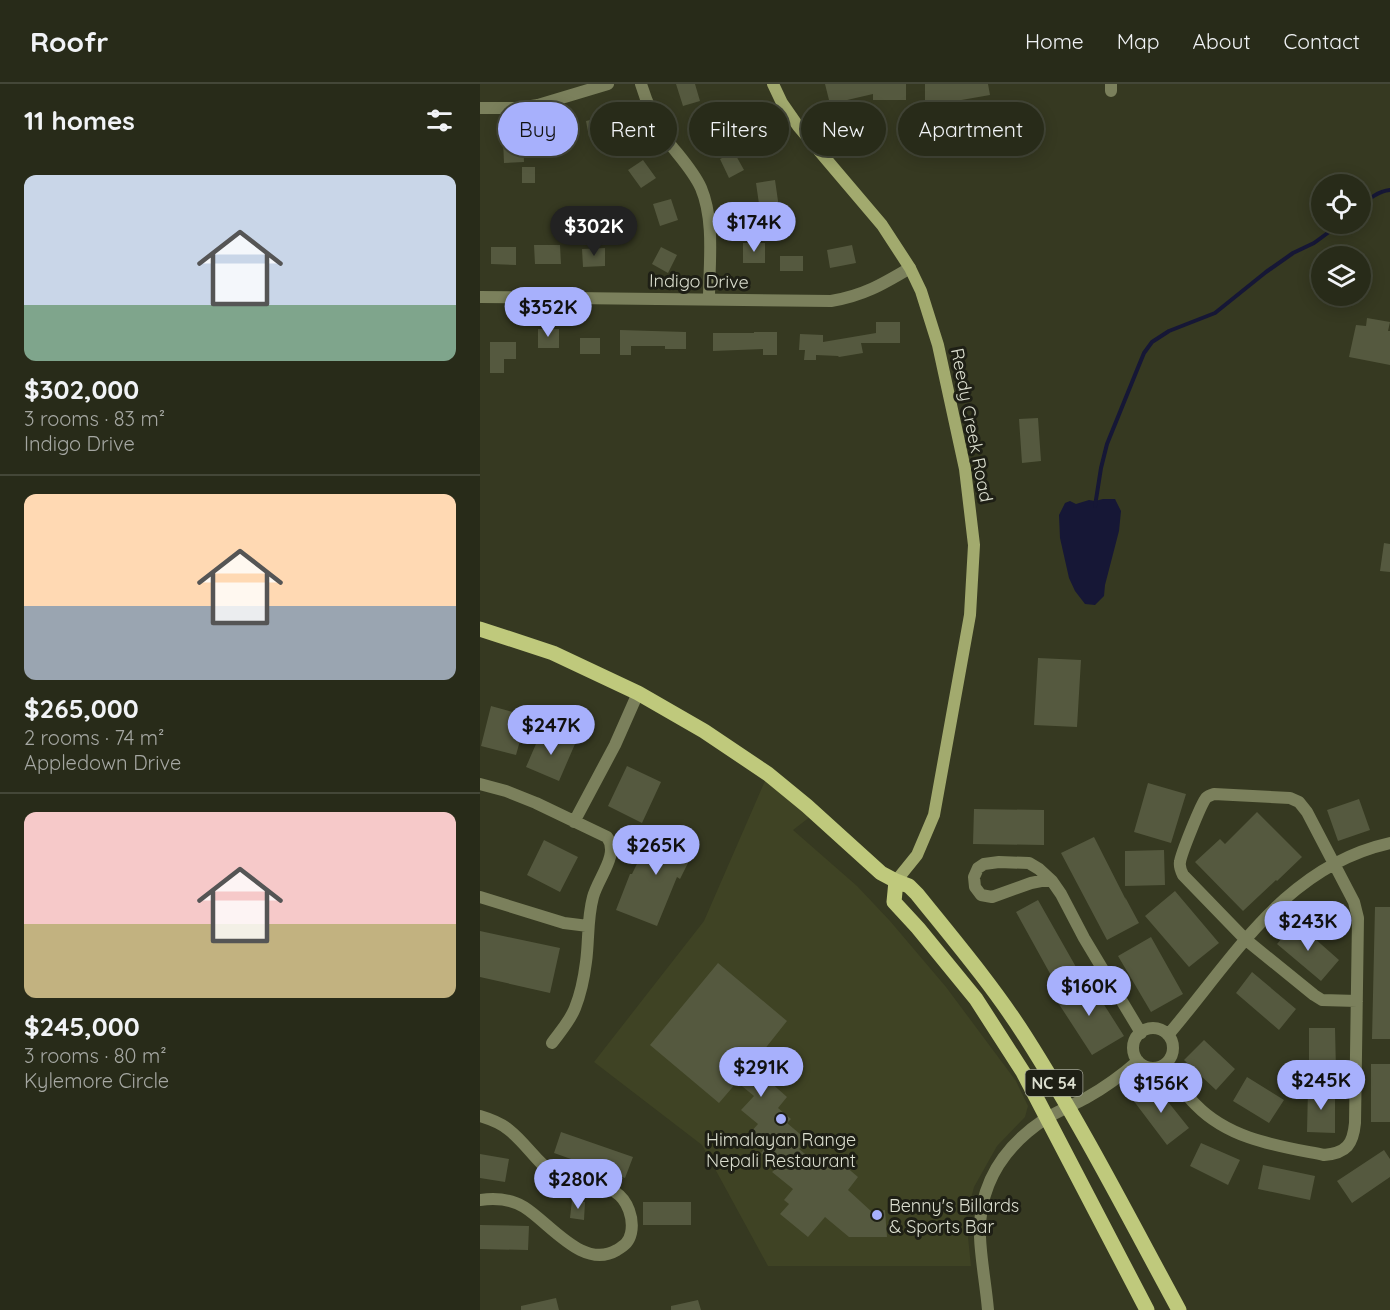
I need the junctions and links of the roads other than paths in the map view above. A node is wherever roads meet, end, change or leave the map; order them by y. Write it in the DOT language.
graph roads {
  1 [pos="608,84"];
  2 [pos="640,84"];
  3 [pos="773,84"];
  4 [pos="480,108"];
  5 [pos="910,268"];
  6 [pos="480,297"];
  7 [pos="709,299"];
  8 [pos="480,629"];
  9 [pos="638,693"];
  10 [pos="480,784"];
  11 [pos="574,822"];
  12 [pos="1390,843"];
  13 [pos="1334,864"];
  14 [pos="896,881"];
  15 [pos="1052,881"];
  16 [pos="480,897"];
  17 [pos="588,926"];
  18 [pos="1245,939"];
  19 [pos="1357,1001"];
  20 [pos="1141,1033"];
  21 [pos="1168,1035"];
  22 [pos="552,1043"];
  23 [pos="1138,1061"];
  24 [pos="1164,1065"];
  25 [pos="1069,1107"];
  26 [pos="480,1116"];
  27 [pos="1047,1118"];
  28 [pos="480,1200"];
  29 [pos="988,1310"];
  30 [pos="1147,1310"];
  31 [pos="1179,1310"];
  1 -- 4 [label="street"];
  2 -- 7 [label="street"];
  3 -- 5 [label="street, Reedy Creek Road"];
  5 -- 7 [label="street, Indigo Drive"];
  5 -- 14 [label="street, Reedy Creek Road"];
  6 -- 7 [label="street, Indigo Drive"];
  8 -- 9 [label="main road, NC 54"];
  9 -- 11 [label="street"];
  9 -- 14 [label="main road, NC 54"];
  10 -- 11 [label="street"];
  11 -- 17 [label="street"];
  12 -- 13 [label="street"];
  13 -- 18 [label="street"];
  13 -- 18 [label="street"];
  13 -- 19 [label="street"];
  14 -- 25 [label="main road, NC 54"];
  14 -- 27 [label="main road, NC 54"];
  15 -- 15 [label="street"];
  15 -- 20 [label="street"];
  16 -- 17 [label="street"];
  17 -- 22 [label="street"];
  18 -- 19 [label="street"];
  18 -- 21 [label="street"];
  19 -- 24 [label="street"];
  20 -- 21 [label="street"];
  20 -- 23 [label="street"];
  21 -- 24 [label="street"];
  23 -- 24 [label="street"];
  23 -- 25 [label="street"];
  25 -- 27 [label="street"];
  25 -- 31 [label="main road, NC 54"];
  26 -- 28 [label="street"];
  27 -- 29 [label="street"];
  27 -- 30 [label="main road, NC 54"];
}
